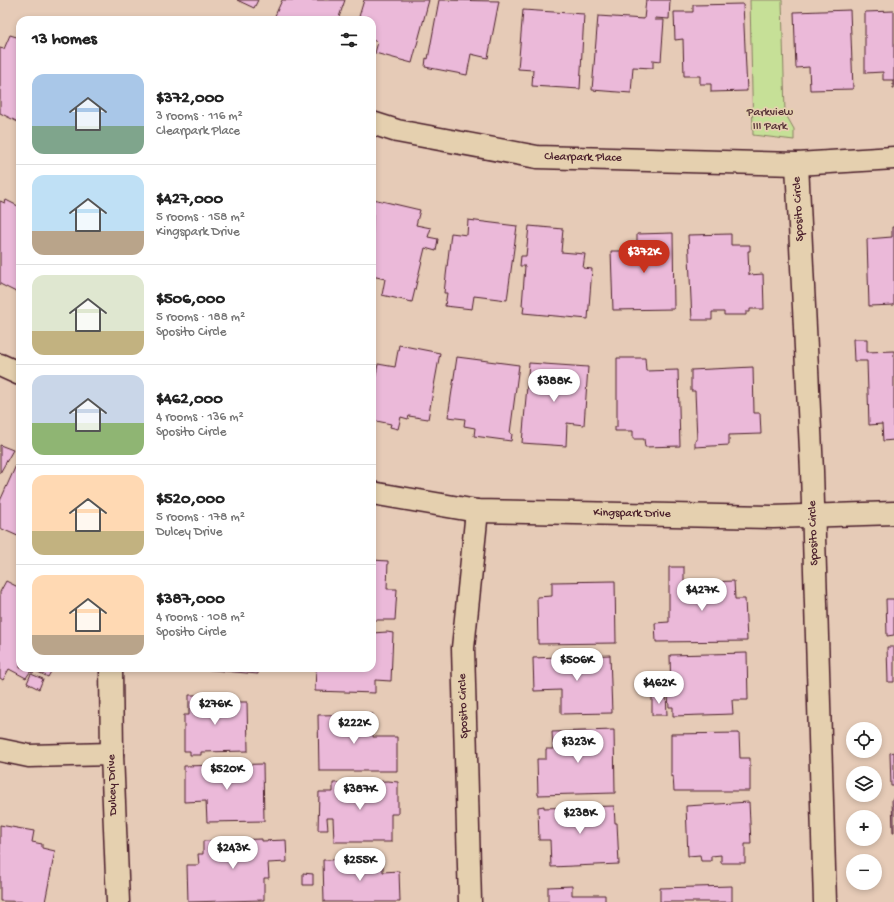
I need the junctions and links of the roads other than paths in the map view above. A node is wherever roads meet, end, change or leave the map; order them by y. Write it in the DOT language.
graph roads {
  1 [pos="376,124"];
  2 [pos="894,158"];
  3 [pos="797,164"];
  4 [pos="0,366"];
  5 [pos="16,372"];
  6 [pos="376,494"];
  7 [pos="477,512"];
  8 [pos="894,513"];
  9 [pos="814,516"];
  10 [pos="111,672"];
  11 [pos="0,750"];
  12 [pos="112,754"];
  13 [pos="118,902"];
  14 [pos="470,902"];
  15 [pos="825,902"];
  1 -- 3 [label="street, Clearpark Place"];
  2 -- 3 [label="street, Clearpark Place"];
  3 -- 9 [label="street, Sposito Circle"];
  4 -- 5 [label="street"];
  6 -- 7 [label="street, Kingspark Drive"];
  7 -- 9 [label="street, Kingspark Drive"];
  7 -- 14 [label="street, Sposito Circle"];
  8 -- 9 [label="street, Kingspark Drive"];
  9 -- 15 [label="street, Sposito Circle"];
  10 -- 12 [label="street, Dulcey Drive"];
  11 -- 12 [label="street"];
  12 -- 13 [label="street, Dulcey Drive"];
}
